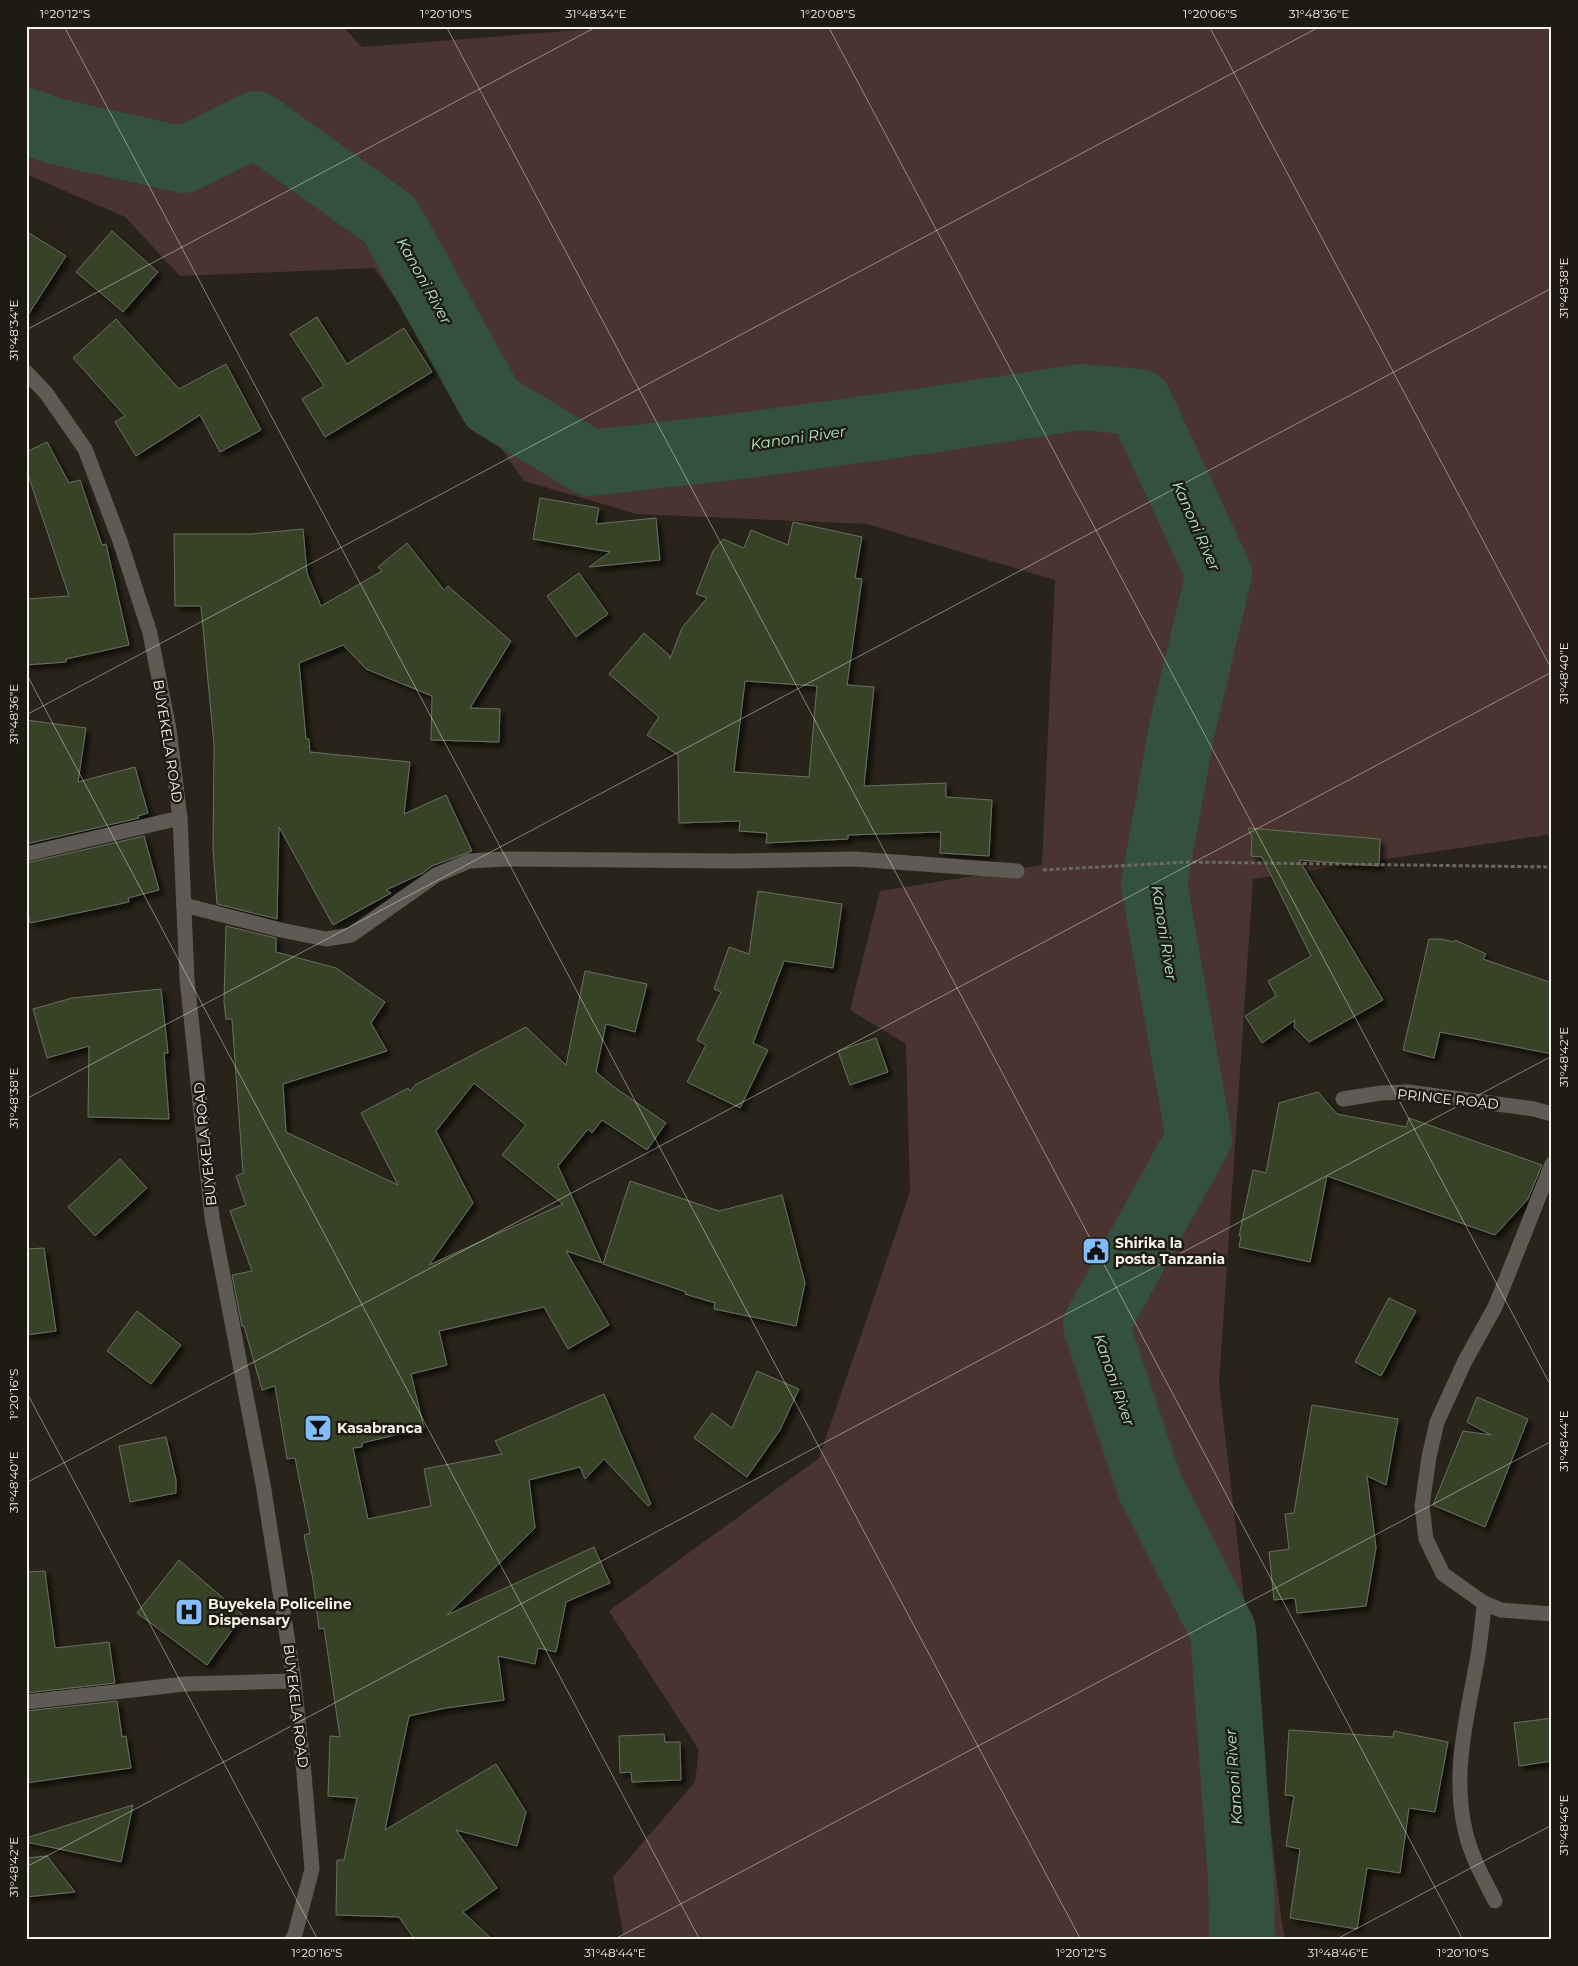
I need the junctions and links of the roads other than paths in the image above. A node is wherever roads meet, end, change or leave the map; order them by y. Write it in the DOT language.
graph roads {
  1 [pos="26,372"];
  2 [pos="180,818"];
  3 [pos="26,854"];
  4 [pos="1017,871"];
  5 [pos="184,905"];
  6 [pos="1343,1099"];
  7 [pos="1552,1114"];
  8 [pos="1552,1164"];
  9 [pos="1484,1603"];
  10 [pos="1552,1614"];
  11 [pos="294,1681"];
  12 [pos="26,1702"];
  13 [pos="1495,1900"];
  14 [pos="292,1940"];
  1 -- 2 [label="street, BUYEKELA ROAD"];
  2 -- 3 [label="street"];
  2 -- 5 [label="street, BUYEKELA ROAD"];
  4 -- 5 [label="street"];
  5 -- 11 [label="street, BUYEKELA ROAD"];
  6 -- 7 [label="street, PRINCE ROAD"];
  8 -- 9 [label="street"];
  9 -- 10 [label="street"];
  9 -- 13 [label="street"];
  11 -- 12 [label="street"];
  11 -- 14 [label="street, BUYEKELA ROAD"];
}
